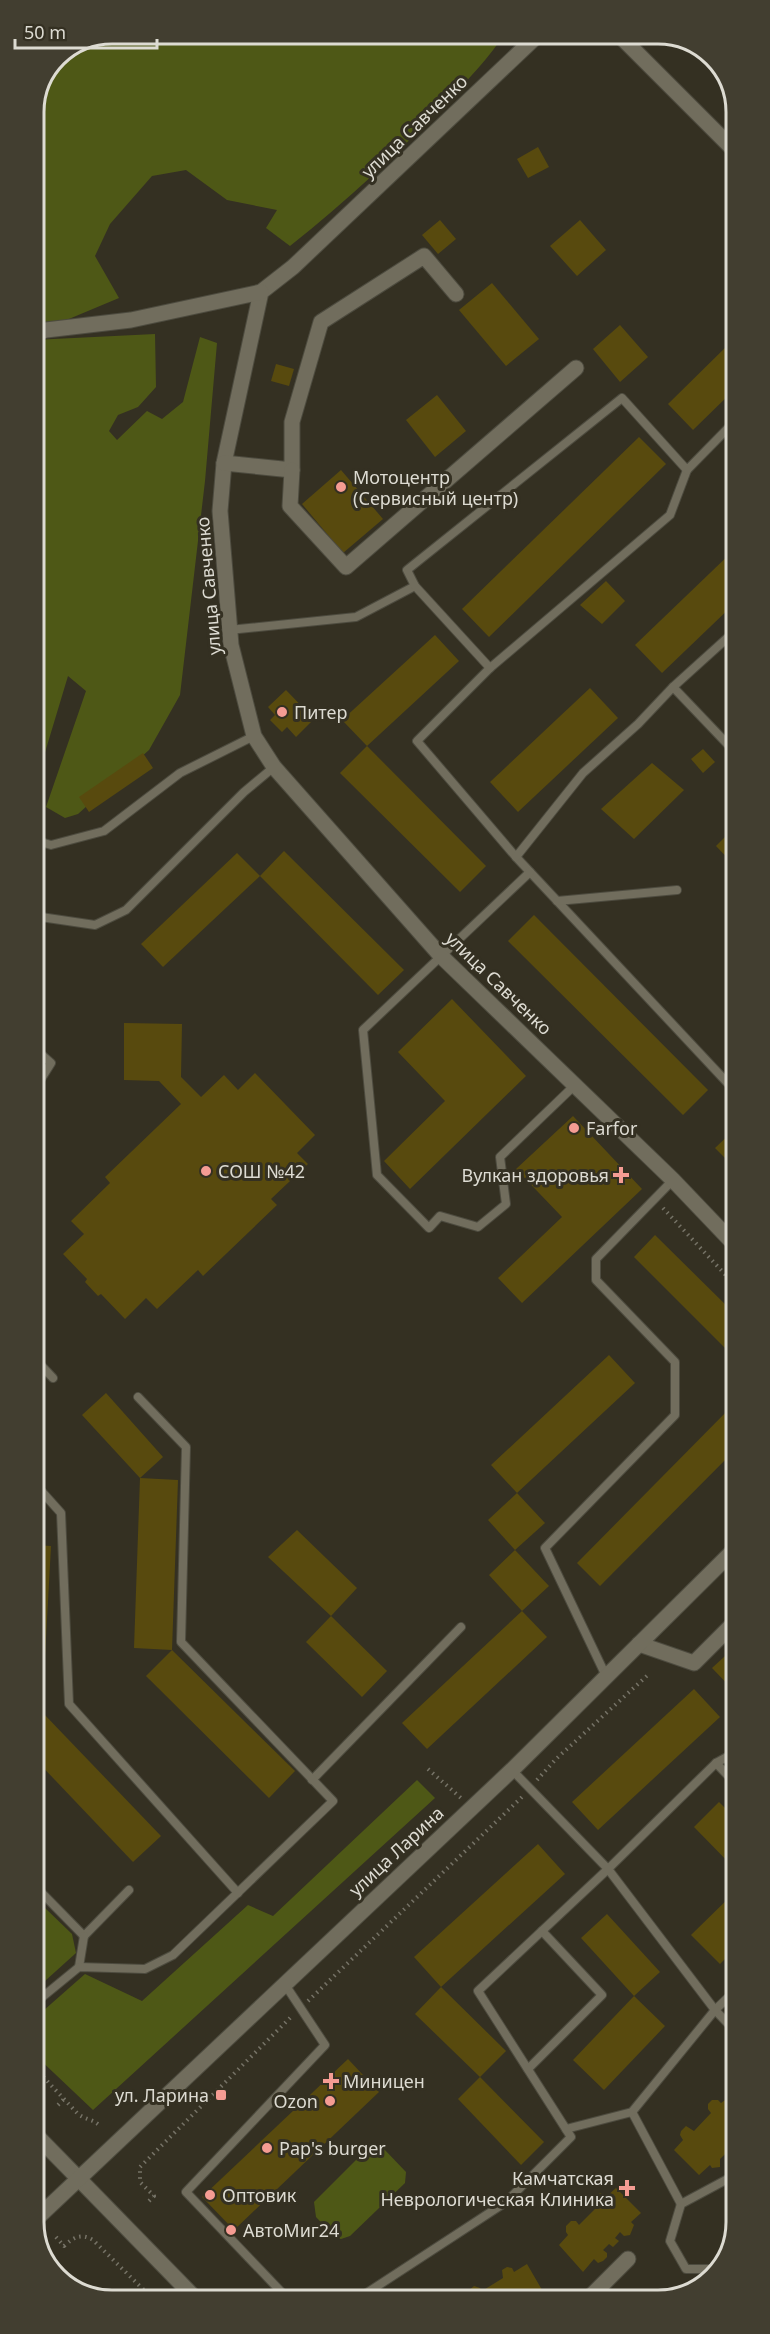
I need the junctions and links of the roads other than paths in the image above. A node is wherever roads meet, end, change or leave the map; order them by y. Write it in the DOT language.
graph roads {
  1 [pos="529,44"];
  2 [pos="628,44"];
  3 [pos="726,142"];
  4 [pos="261,292"];
  5 [pos="456,294"];
  6 [pos="43,331"];
  7 [pos="576,368"];
  8 [pos="726,430"];
  9 [pos="224,462"];
  10 [pos="292,470"];
  11 [pos="687,470"];
  12 [pos="415,586"];
  13 [pos="229,630"];
  14 [pos="726,639"];
  15 [pos="490,668"];
  16 [pos="674,687"];
  17 [pos="254,736"];
  18 [pos="726,742"];
  19 [pos="274,766"];
  20 [pos="43,843"];
  21 [pos="516,857"];
  22 [pos="530,872"];
  23 [pos="677,890"];
  24 [pos="557,901"];
  25 [pos="43,917"];
  26 [pos="441,956"];
  27 [pos="43,1056"];
  28 [pos="43,1076"];
  29 [pos="726,1081"];
  30 [pos="575,1084"];
  31 [pos="674,1180"];
  32 [pos="726,1235"];
  33 [pos="43,1367"];
  34 [pos="53,1378"];
  35 [pos="138,1397"];
  36 [pos="43,1494"];
  37 [pos="726,1558"];
  38 [pos="461,1627"];
  39 [pos="726,1631"];
  40 [pos="639,1644"];
  41 [pos="606,1677"];
  42 [pos="726,1758"];
  43 [pos="717,1763"];
  44 [pos="512,1770"];
  45 [pos="726,1773"];
  46 [pos="312,1780"];
  47 [pos="608,1869"];
  48 [pos="129,1890"];
  49 [pos="238,1893"];
  50 [pos="43,1894"];
  51 [pos="542,1931"];
  52 [pos="84,1936"];
  53 [pos="79,1967"];
  54 [pos="284,1983"];
  55 [pos="43,1996"];
  56 [pos="726,2000"];
  57 [pos="715,2010"];
  58 [pos="726,2022"];
  59 [pos="528,2069"];
  60 [pos="632,2112"];
  61 [pos="566,2128"];
  62 [pos="43,2141"];
  63 [pos="79,2179"];
  64 [pos="726,2180"];
  65 [pos="681,2204"];
  66 [pos="43,2212"];
  67 [pos="628,2259"];
  68 [pos="707,2269"];
  69 [pos="187,2290"];
  70 [pos="280,2290"];
  71 [pos="371,2290"];
  72 [pos="597,2290"];
  1 -- 4 [label="street, улица Савченко"];
  2 -- 3 [label="street"];
  4 -- 6 [label="street"];
  4 -- 9 [label="street, улица Савченко"];
  5 -- 10 [label="street"];
  7 -- 10 [label="street"];
  8 -- 11 [label="lane"];
  9 -- 10 [label="street"];
  9 -- 13 [label="street, улица Савченко"];
  11 -- 12 [label="lane"];
  11 -- 15 [label="lane"];
  12 -- 13 [label="lane"];
  12 -- 15 [label="lane"];
  13 -- 17 [label="street, улица Савченко"];
  14 -- 16 [label="lane"];
  15 -- 21 [label="lane"];
  16 -- 18 [label="lane"];
  16 -- 21 [label="lane"];
  17 -- 19 [label="street, улица Савченко"];
  17 -- 20 [label="lane"];
  19 -- 25 [label="lane"];
  19 -- 26 [label="street, улица Савченко"];
  21 -- 22 [label="lane"];
  22 -- 24 [label="lane"];
  22 -- 26 [label="lane"];
  23 -- 24 [label="lane"];
  24 -- 29 [label="lane"];
  26 -- 30 [label="street, улица Савченко"];
  26 -- 30 [label="lane"];
  27 -- 28 [label="lane"];
  30 -- 31 [label="street, улица Савченко"];
  31 -- 32 [label="street, улица Савченко"];
  31 -- 41 [label="lane"];
  33 -- 34 [label="lane"];
  35 -- 46 [label="lane"];
  36 -- 49 [label="lane"];
  37 -- 40 [label="street, улица Ларина"];
  38 -- 46 [label="lane"];
  39 -- 40 [label="street"];
  40 -- 41 [label="street, улица Ларина"];
  41 -- 44 [label="street, улица Ларина"];
  42 -- 43 [label="lane"];
  43 -- 45 [label="lane"];
  43 -- 47 [label="lane"];
  44 -- 47 [label="lane"];
  44 -- 54 [label="street, улица Ларина"];
  46 -- 49 [label="lane"];
  47 -- 51 [label="lane"];
  47 -- 57 [label="lane"];
  48 -- 52 [label="lane"];
  49 -- 53 [label="lane"];
  50 -- 52 [label="lane"];
  51 -- 59 [label="lane"];
  51 -- 59 [label="lane"];
  52 -- 53 [label="lane"];
  53 -- 55 [label="lane"];
  54 -- 63 [label="street, улица Ларина"];
  54 -- 70 [label="lane"];
  56 -- 57 [label="lane"];
  57 -- 58 [label="lane"];
  57 -- 60 [label="lane"];
  59 -- 61 [label="lane"];
  60 -- 61 [label="lane"];
  60 -- 65 [label="lane"];
  61 -- 71 [label="lane"];
  62 -- 63 [label="street"];
  63 -- 66 [label="street, улица Ларина"];
  63 -- 69 [label="street"];
  64 -- 65 [label="lane"];
  65 -- 68 [label="lane"];
  67 -- 72 [label="street"];
}
